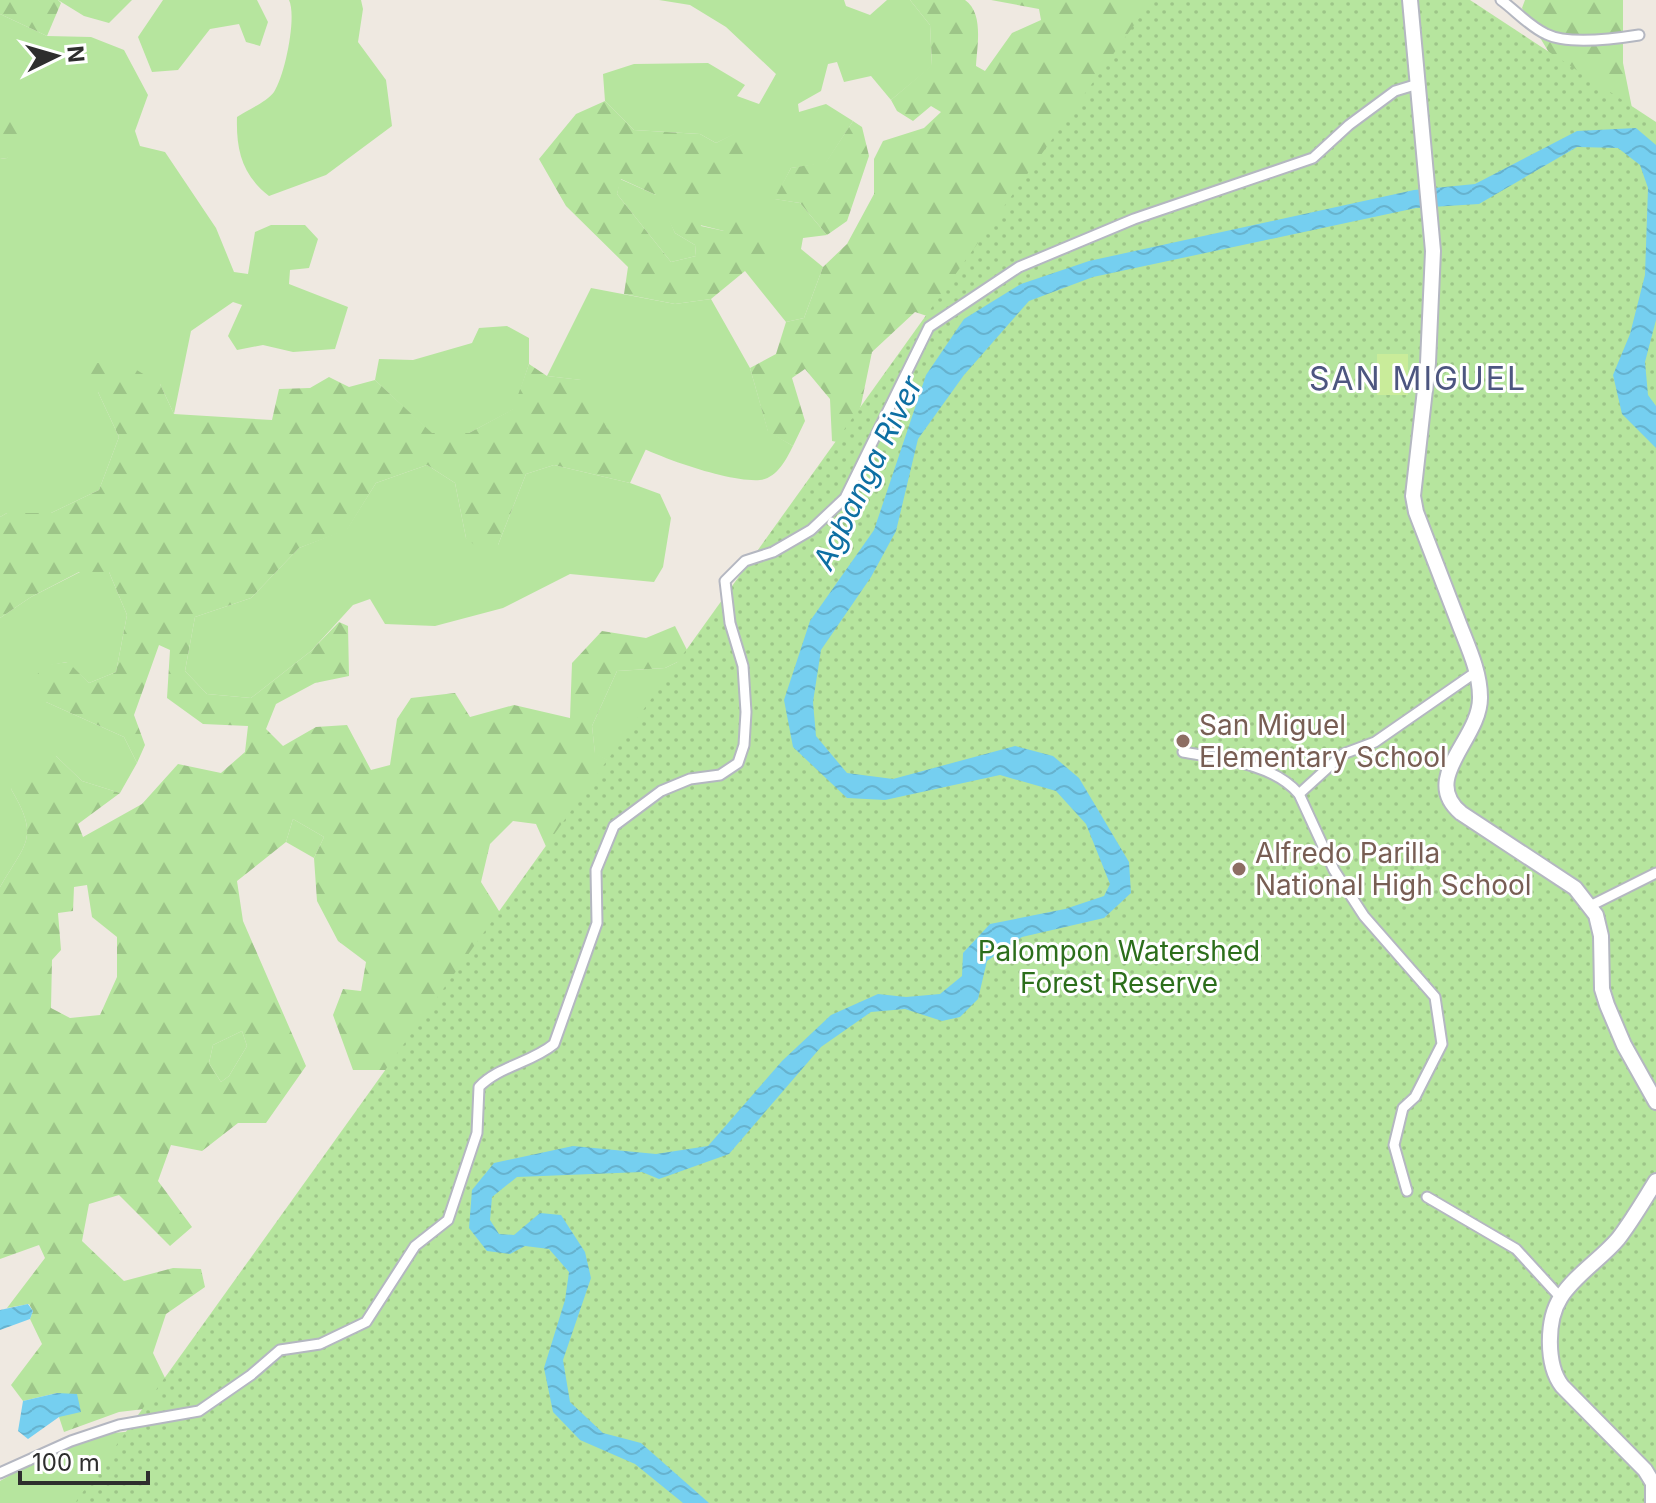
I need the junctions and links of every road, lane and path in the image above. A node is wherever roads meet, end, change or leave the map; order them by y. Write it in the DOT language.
graph roads {
  1 [pos="1410,0"];
  2 [pos="1501,0"];
  3 [pos="1639,35"];
  4 [pos="1418,84"];
  5 [pos="1476,672"];
  6 [pos="1183,752"];
  7 [pos="1299,794"];
  8 [pos="1656,873"];
  9 [pos="1590,906"];
  10 [pos="1656,1102"];
  11 [pos="1656,1181"];
  12 [pos="1407,1191"];
  13 [pos="1427,1197"];
  14 [pos="1560,1297"];
  15 [pos="0,1473"];
  16 [pos="1653,1503"];
  1 -- 4 [label="main road"];
  2 -- 3 [label="street"];
  4 -- 5 [label="main road"];
  4 -- 15 [label="street"];
  5 -- 7 [label="street"];
  5 -- 9 [label="main road"];
  6 -- 7 [label="street"];
  7 -- 12 [label="street"];
  8 -- 9 [label="street"];
  9 -- 10 [label="main road"];
  11 -- 14 [label="main road"];
  13 -- 14 [label="street"];
  14 -- 16 [label="main road"];
}
